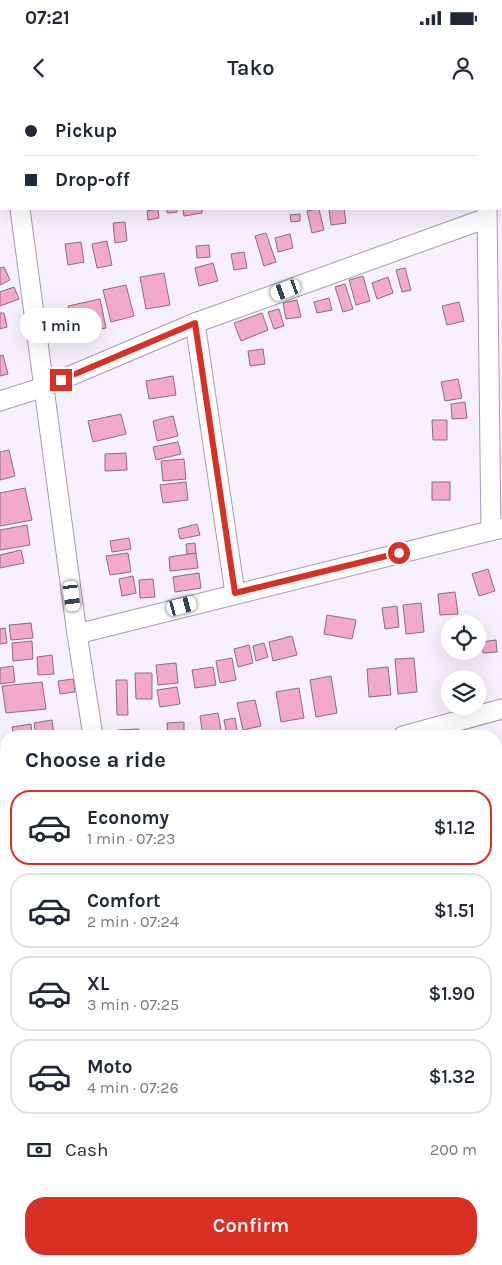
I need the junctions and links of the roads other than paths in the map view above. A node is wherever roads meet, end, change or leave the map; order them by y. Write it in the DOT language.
graph roads {
  1 [pos="20,210"];
  2 [pos="487,214"];
  3 [pos="195,323"];
  4 [pos="44,387"];
  5 [pos="0,401"];
  6 [pos="496,530"];
  7 [pos="235,593"];
  8 [pos="77,634"];
  9 [pos="502,709"];
  10 [pos="92,730"];
  11 [pos="425,730"];
  1 -- 4 [label="street"];
  2 -- 3 [label="street"];
  2 -- 6 [label="street"];
  3 -- 4 [label="street"];
  3 -- 7 [label="street"];
  4 -- 5 [label="street"];
  4 -- 8 [label="street"];
  6 -- 7 [label="street"];
  7 -- 8 [label="street"];
  8 -- 10 [label="street"];
  9 -- 11 [label="street"];
}
